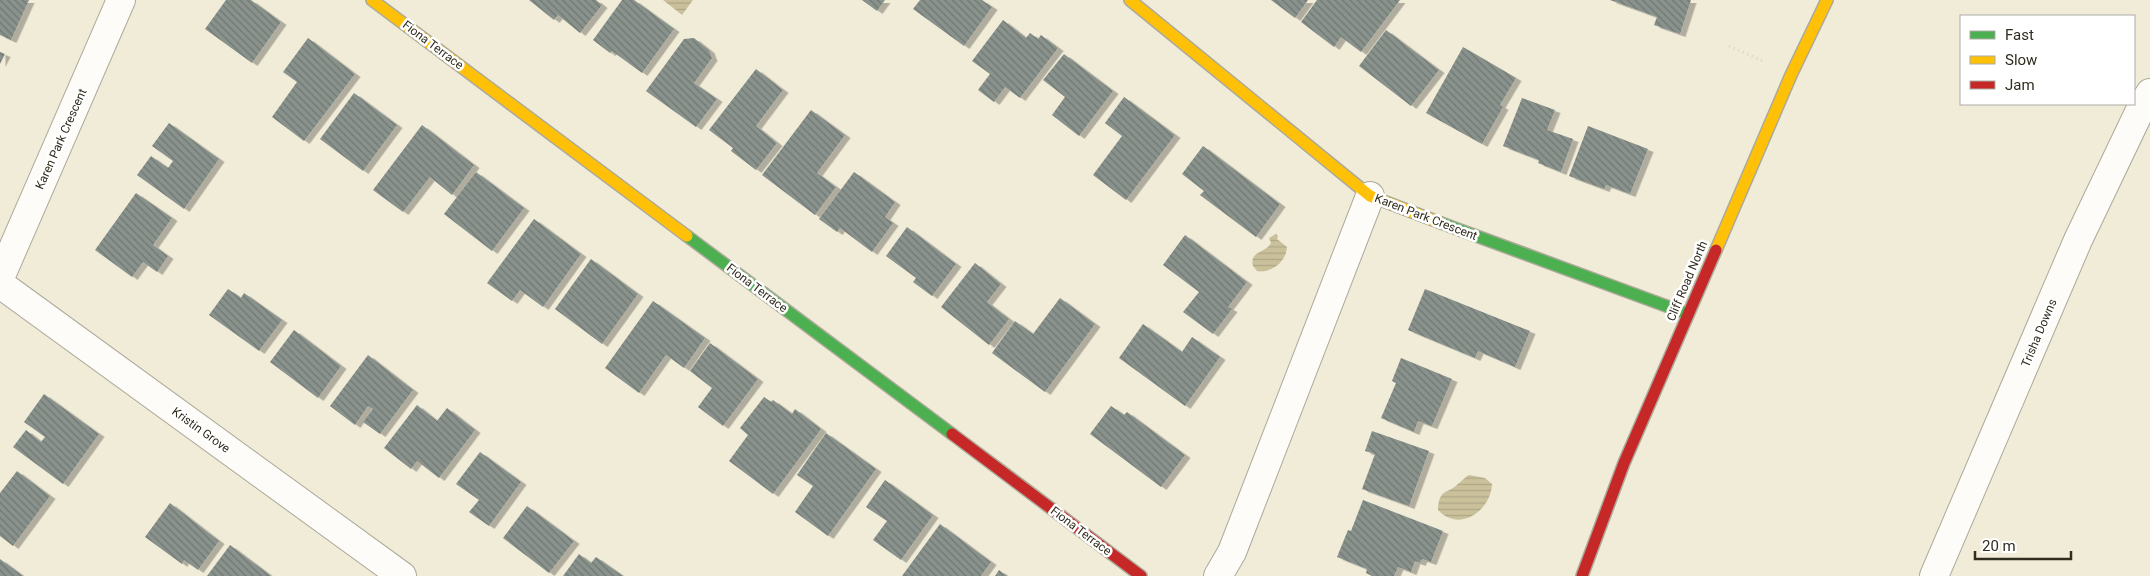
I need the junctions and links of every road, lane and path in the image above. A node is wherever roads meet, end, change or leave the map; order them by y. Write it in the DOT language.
graph roads {
  1 [pos="122,0"];
  2 [pos="372,0"];
  3 [pos="1130,0"];
  4 [pos="1827,0"];
  5 [pos="1729,46"];
  6 [pos="1791,75"];
  7 [pos="2150,93"];
  8 [pos="1370,196"];
  9 [pos="0,278"];
  10 [pos="0,284"];
  11 [pos="1688,314"];
  12 [pos="402,576"];
  13 [pos="1141,576"];
  14 [pos="1218,576"];
  15 [pos="1582,576"];
  16 [pos="1934,576"];
  1 -- 9 [label="street, Karen Park Crescent"];
  2 -- 13 [label="street, Fiona Terrace"];
  3 -- 8 [label="street, Karen Park Crescent"];
  4 -- 6 [label="street, Cliff Road North"];
  5 -- 6 [label="path"];
  6 -- 11 [label="street, Cliff Road North"];
  7 -- 16 [label="street, Trisha Downs"];
  8 -- 11 [label="street, Karen Park Crescent"];
  8 -- 14 [label="street"];
  10 -- 12 [label="street, Kristin Grove"];
  11 -- 15 [label="street, Cliff Road North"];
}
